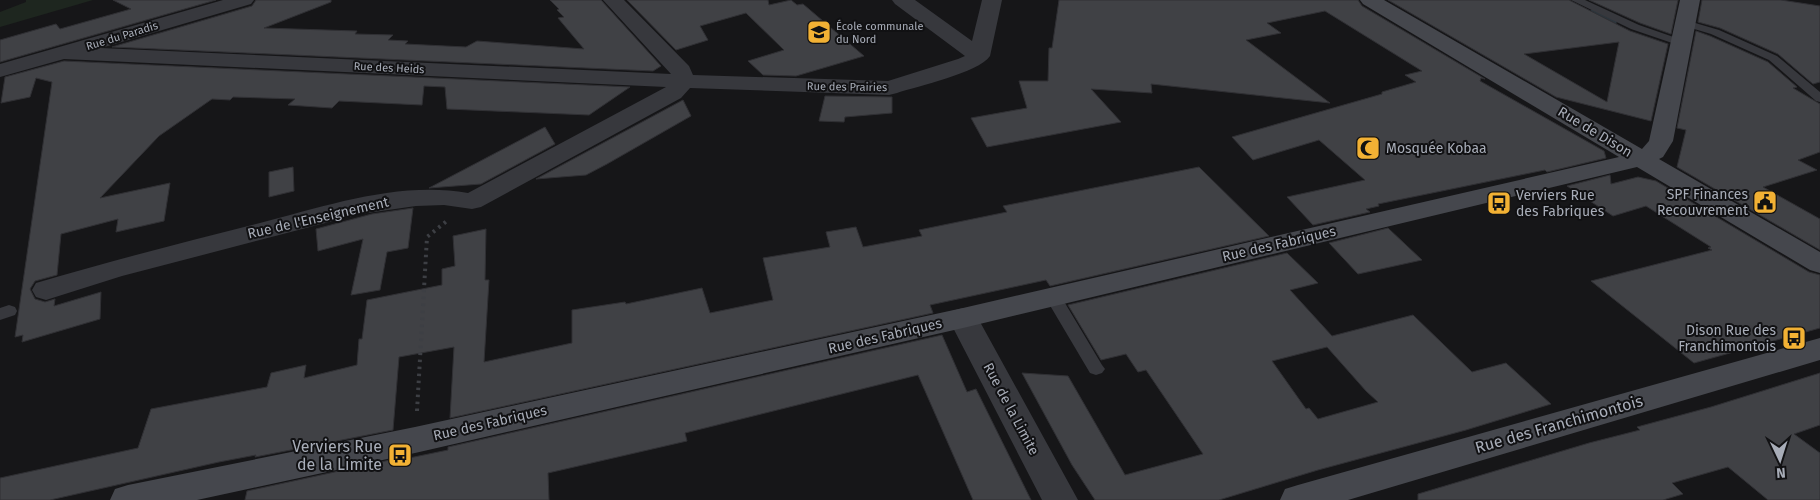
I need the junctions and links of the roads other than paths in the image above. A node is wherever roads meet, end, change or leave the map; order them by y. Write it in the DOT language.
graph roads {
  1 [pos="244,0"];
  2 [pos="613,0"];
  3 [pos="902,0"];
  4 [pos="992,0"];
  5 [pos="1370,0"];
  6 [pos="1576,0"];
  7 [pos="1690,0"];
  8 [pos="1683,33"];
  9 [pos="66,53"];
  10 [pos="979,56"];
  11 [pos="0,71"];
  12 [pos="684,81"];
  13 [pos="712,82"];
  14 [pos="1820,98"];
  15 [pos="1640,159"];
  16 [pos="1820,264"];
  17 [pos="46,290"];
  18 [pos="1053,297"];
  19 [pos="963,318"];
  20 [pos="1820,349"];
  21 [pos="1096,369"];
  22 [pos="128,500"];
  23 [pos="1060,500"];
  24 [pos="1298,500"];
  1 -- 9 [label="street, Rue du Paradis"];
  2 -- 12 [label="street"];
  3 -- 10 [label="street"];
  4 -- 10 [label="street"];
  5 -- 15 [label="street, Rue de Dison"];
  6 -- 8 [label="lane"];
  7 -- 8 [label="street"];
  8 -- 14 [label="lane"];
  8 -- 15 [label="street"];
  9 -- 11 [label="street, Rue du Paradis"];
  9 -- 12 [label="street, Rue des Heids"];
  10 -- 13 [label="street, Rue des Prairies"];
  12 -- 13 [label="street, Rue des Heids"];
  12 -- 17 [label="street, Rue de l'Enseignement"];
  15 -- 16 [label="street, Rue de Dison"];
  15 -- 18 [label="street, Rue des Fabriques"];
  18 -- 19 [label="street, Rue des Fabriques"];
  18 -- 21 [label="lane"];
  19 -- 22 [label="street, Rue des Fabriques"];
  19 -- 23 [label="street, Rue de la Limite"];
  20 -- 24 [label="street, Rue des Franchimontois"];
}
